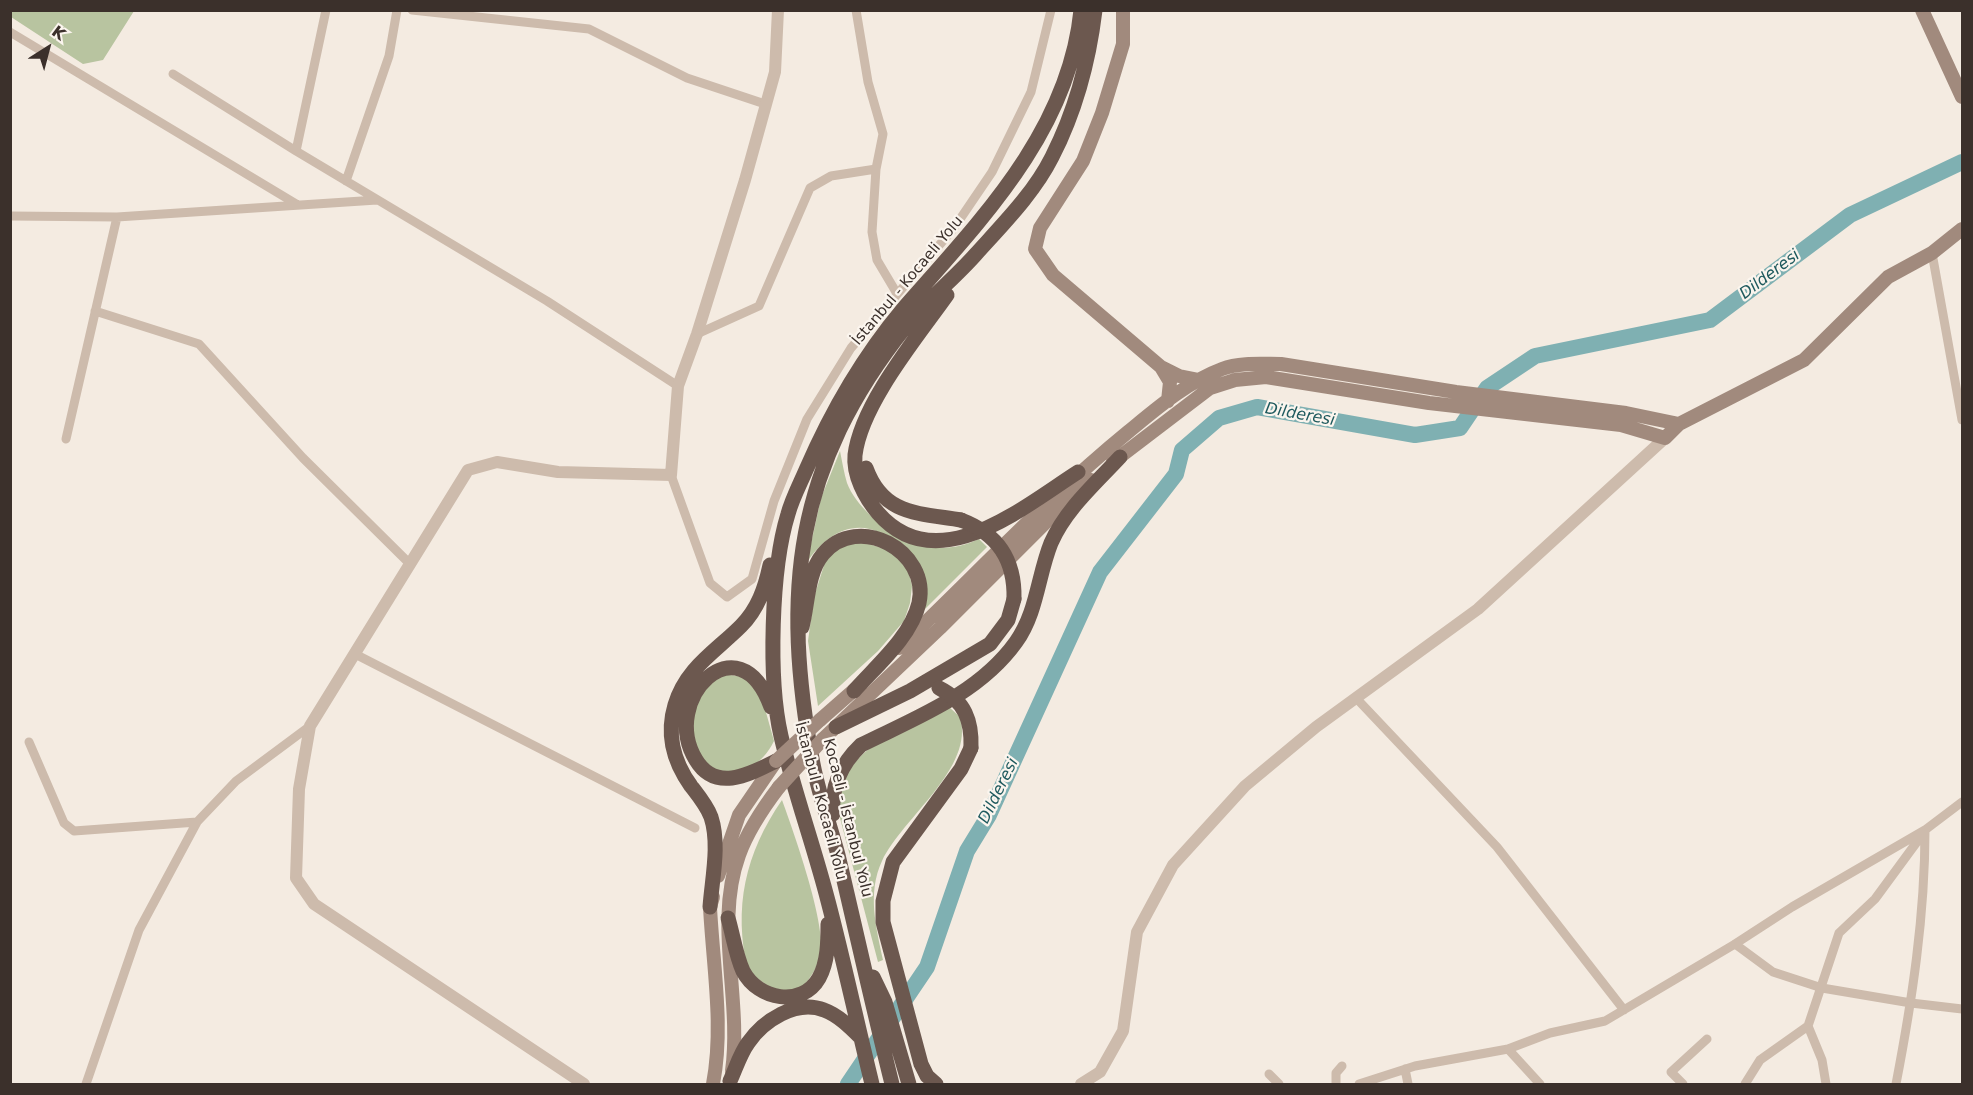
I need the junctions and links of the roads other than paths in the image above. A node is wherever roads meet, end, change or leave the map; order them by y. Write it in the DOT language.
graph roads {
  1 [pos="326,10"];
  2 [pos="398,10"];
  3 [pos="412,10"];
  4 [pos="778,10"];
  5 [pos="856,10"];
  6 [pos="1051,10"];
  7 [pos="1081,10"];
  8 [pos="1095,10"];
  9 [pos="1123,10"];
  10 [pos="1922,10"];
  11 [pos="10,32"];
  12 [pos="173,74"];
  13 [pos="1962,97"];
  14 [pos="765,104"];
  15 [pos="296,151"];
  16 [pos="876,169"];
  17 [pos="346,181"];
  18 [pos="377,200"];
  19 [pos="298,205"];
  20 [pos="10,216"];
  21 [pos="117,217"];
  22 [pos="1962,229"];
  23 [pos="1932,253"];
  24 [pos="976,255"];
  25 [pos="896,292"];
  26 [pos="95,311"];
  27 [pos="697,334"];
  28 [pos="1161,367"];
  29 [pos="1199,380"];
  30 [pos="678,386"];
  31 [pos="881,393"];
  32 [pos="1168,401"];
  33 [pos="1962,420"];
  34 [pos="1679,424"];
  35 [pos="66,438"];
  36 [pos="1665,438"];
  37 [pos="1120,457"];
  38 [pos="1078,472"];
  39 [pos="670,475"];
  40 [pos="788,514"];
  41 [pos="410,564"];
  42 [pos="798,648"];
  43 [pos="355,654"];
  44 [pos="854,691"];
  45 [pos="910,691"];
  46 [pos="1357,699"];
  47 [pos="310,726"];
  48 [pos="836,727"];
  49 [pos="781,735"];
  50 [pos="29,742"];
  51 [pos="776,761"];
  52 [pos="1962,802"];
  53 [pos="197,822"];
  54 [pos="695,828"];
  55 [pos="1925,830"];
  56 [pos="835,844"];
  57 [pos="828,900"];
  58 [pos="710,907"];
  59 [pos="728,918"];
  60 [pos="1735,944"];
  61 [pos="1822,988"];
  62 [pos="879,1002"];
  63 [pos="1911,1003"];
  64 [pos="1962,1009"];
  65 [pos="1624,1010"];
  66 [pos="1808,1026"];
  67 [pos="861,1038"];
  68 [pos="915,1039"];
  69 [pos="1707,1039"];
  70 [pos="1508,1049"];
  71 [pos="1342,1066"];
  72 [pos="1405,1069"];
  73 [pos="1269,1074"];
  74 [pos="730,1083"];
  75 [pos="86,1084"];
  76 [pos="584,1084"];
  77 [pos="714,1084"];
  78 [pos="872,1084"];
  79 [pos="892,1084"];
  80 [pos="909,1084"];
  81 [pos="936,1084"];
  82 [pos="946,1084"];
  83 [pos="1081,1084"];
  84 [pos="1279,1084"];
  85 [pos="1336,1084"];
  86 [pos="1359,1084"];
  87 [pos="1408,1084"];
  88 [pos="1540,1084"];
  89 [pos="1683,1084"];
  90 [pos="1745,1084"];
  91 [pos="1826,1084"];
  92 [pos="1896,1084"];
  1 -- 15 [label="street"];
  2 -- 17 [label="street"];
  3 -- 14 [label="street"];
  4 -- 14 [label="street"];
  5 -- 16 [label="street"];
  6 -- 25 [label="street"];
  7 -- 40 [label="highway, İstanbul - Kocaeli Yolu"];
  8 -- 24 [label="highway, Kocaeli - İstanbul Yolu"];
  9 -- 28 [label="main road"];
  10 -- 13 [label="main road"];
  11 -- 19 [label="street"];
  12 -- 15 [label="street"];
  14 -- 27 [label="street"];
  15 -- 17 [label="street"];
  16 -- 25 [label="street"];
  16 -- 27 [label="street"];
  17 -- 18 [label="street"];
  18 -- 19 [label="street"];
  18 -- 30 [label="street"];
  19 -- 21 [label="street"];
  20 -- 21 [label="street"];
  21 -- 26 [label="street"];
  22 -- 23 [label="main road"];
  23 -- 33 [label="street"];
  23 -- 34 [label="main road"];
  24 -- 31 [label="highway"];
  24 -- 42 [label="highway, Kocaeli - İstanbul Yolu"];
  25 -- 39 [label="street"];
  26 -- 35 [label="street"];
  26 -- 41 [label="street"];
  27 -- 30 [label="street"];
  28 -- 29 [label="main road"];
  28 -- 32 [label="main road"];
  29 -- 32 [label="main road"];
  29 -- 34 [label="main road"];
  30 -- 39 [label="street"];
  31 -- 38 [label="highway"];
  31 -- 45 [label="highway, bridge"];
  32 -- 38 [label="main road"];
  34 -- 36 [label="main road"];
  36 -- 37 [label="main road"];
  36 -- 46 [label="street"];
  37 -- 48 [label="main road"];
  37 -- 56 [label="highway"];
  38 -- 44 [label="main road"];
  39 -- 41 [label="street"];
  40 -- 49 [label="highway, İstanbul - Kocaeli Yolu"];
  40 -- 58 [label="highway"];
  41 -- 43 [label="street"];
  42 -- 44 [label="highway"];
  42 -- 56 [label="highway, Kocaeli - İstanbul Yolu"];
  43 -- 47 [label="street"];
  43 -- 54 [label="street"];
  44 -- 51 [label="main road, bridge"];
  45 -- 48 [label="highway"];
  45 -- 68 [label="highway, bridge"];
  46 -- 65 [label="street"];
  46 -- 83 [label="street"];
  47 -- 53 [label="street"];
  47 -- 76 [label="street"];
  48 -- 59 [label="main road, bridge"];
  49 -- 51 [label="highway"];
  49 -- 57 [label="highway, İstanbul - Kocaeli Yolu"];
  50 -- 53 [label="street"];
  51 -- 58 [label="main road"];
  52 -- 55 [label="street"];
  53 -- 75 [label="street"];
  55 -- 60 [label="street"];
  55 -- 61 [label="street"];
  55 -- 63 [label="street"];
  56 -- 62 [label="highway, Kocaeli - İstanbul Yolu"];
  57 -- 59 [label="highway"];
  57 -- 67 [label="highway, İstanbul - Kocaeli Yolu"];
  58 -- 77 [label="main road"];
  59 -- 74 [label="main road"];
  60 -- 61 [label="street"];
  60 -- 65 [label="street"];
  61 -- 63 [label="street"];
  61 -- 66 [label="street"];
  62 -- 79 [label="highway"];
  62 -- 80 [label="highway"];
  63 -- 64 [label="street"];
  63 -- 92 [label="street"];
  65 -- 70 [label="street"];
  66 -- 90 [label="street"];
  66 -- 91 [label="street"];
  67 -- 74 [label="highway"];
  67 -- 78 [label="highway, İstanbul - Kocaeli Yolu"];
  68 -- 81 [label="highway"];
  68 -- 82 [label="highway"];
  69 -- 89 [label="street"];
  70 -- 72 [label="street"];
  70 -- 88 [label="street"];
  71 -- 85 [label="street"];
  72 -- 86 [label="street"];
  72 -- 87 [label="street"];
  73 -- 84 [label="street"];
}
